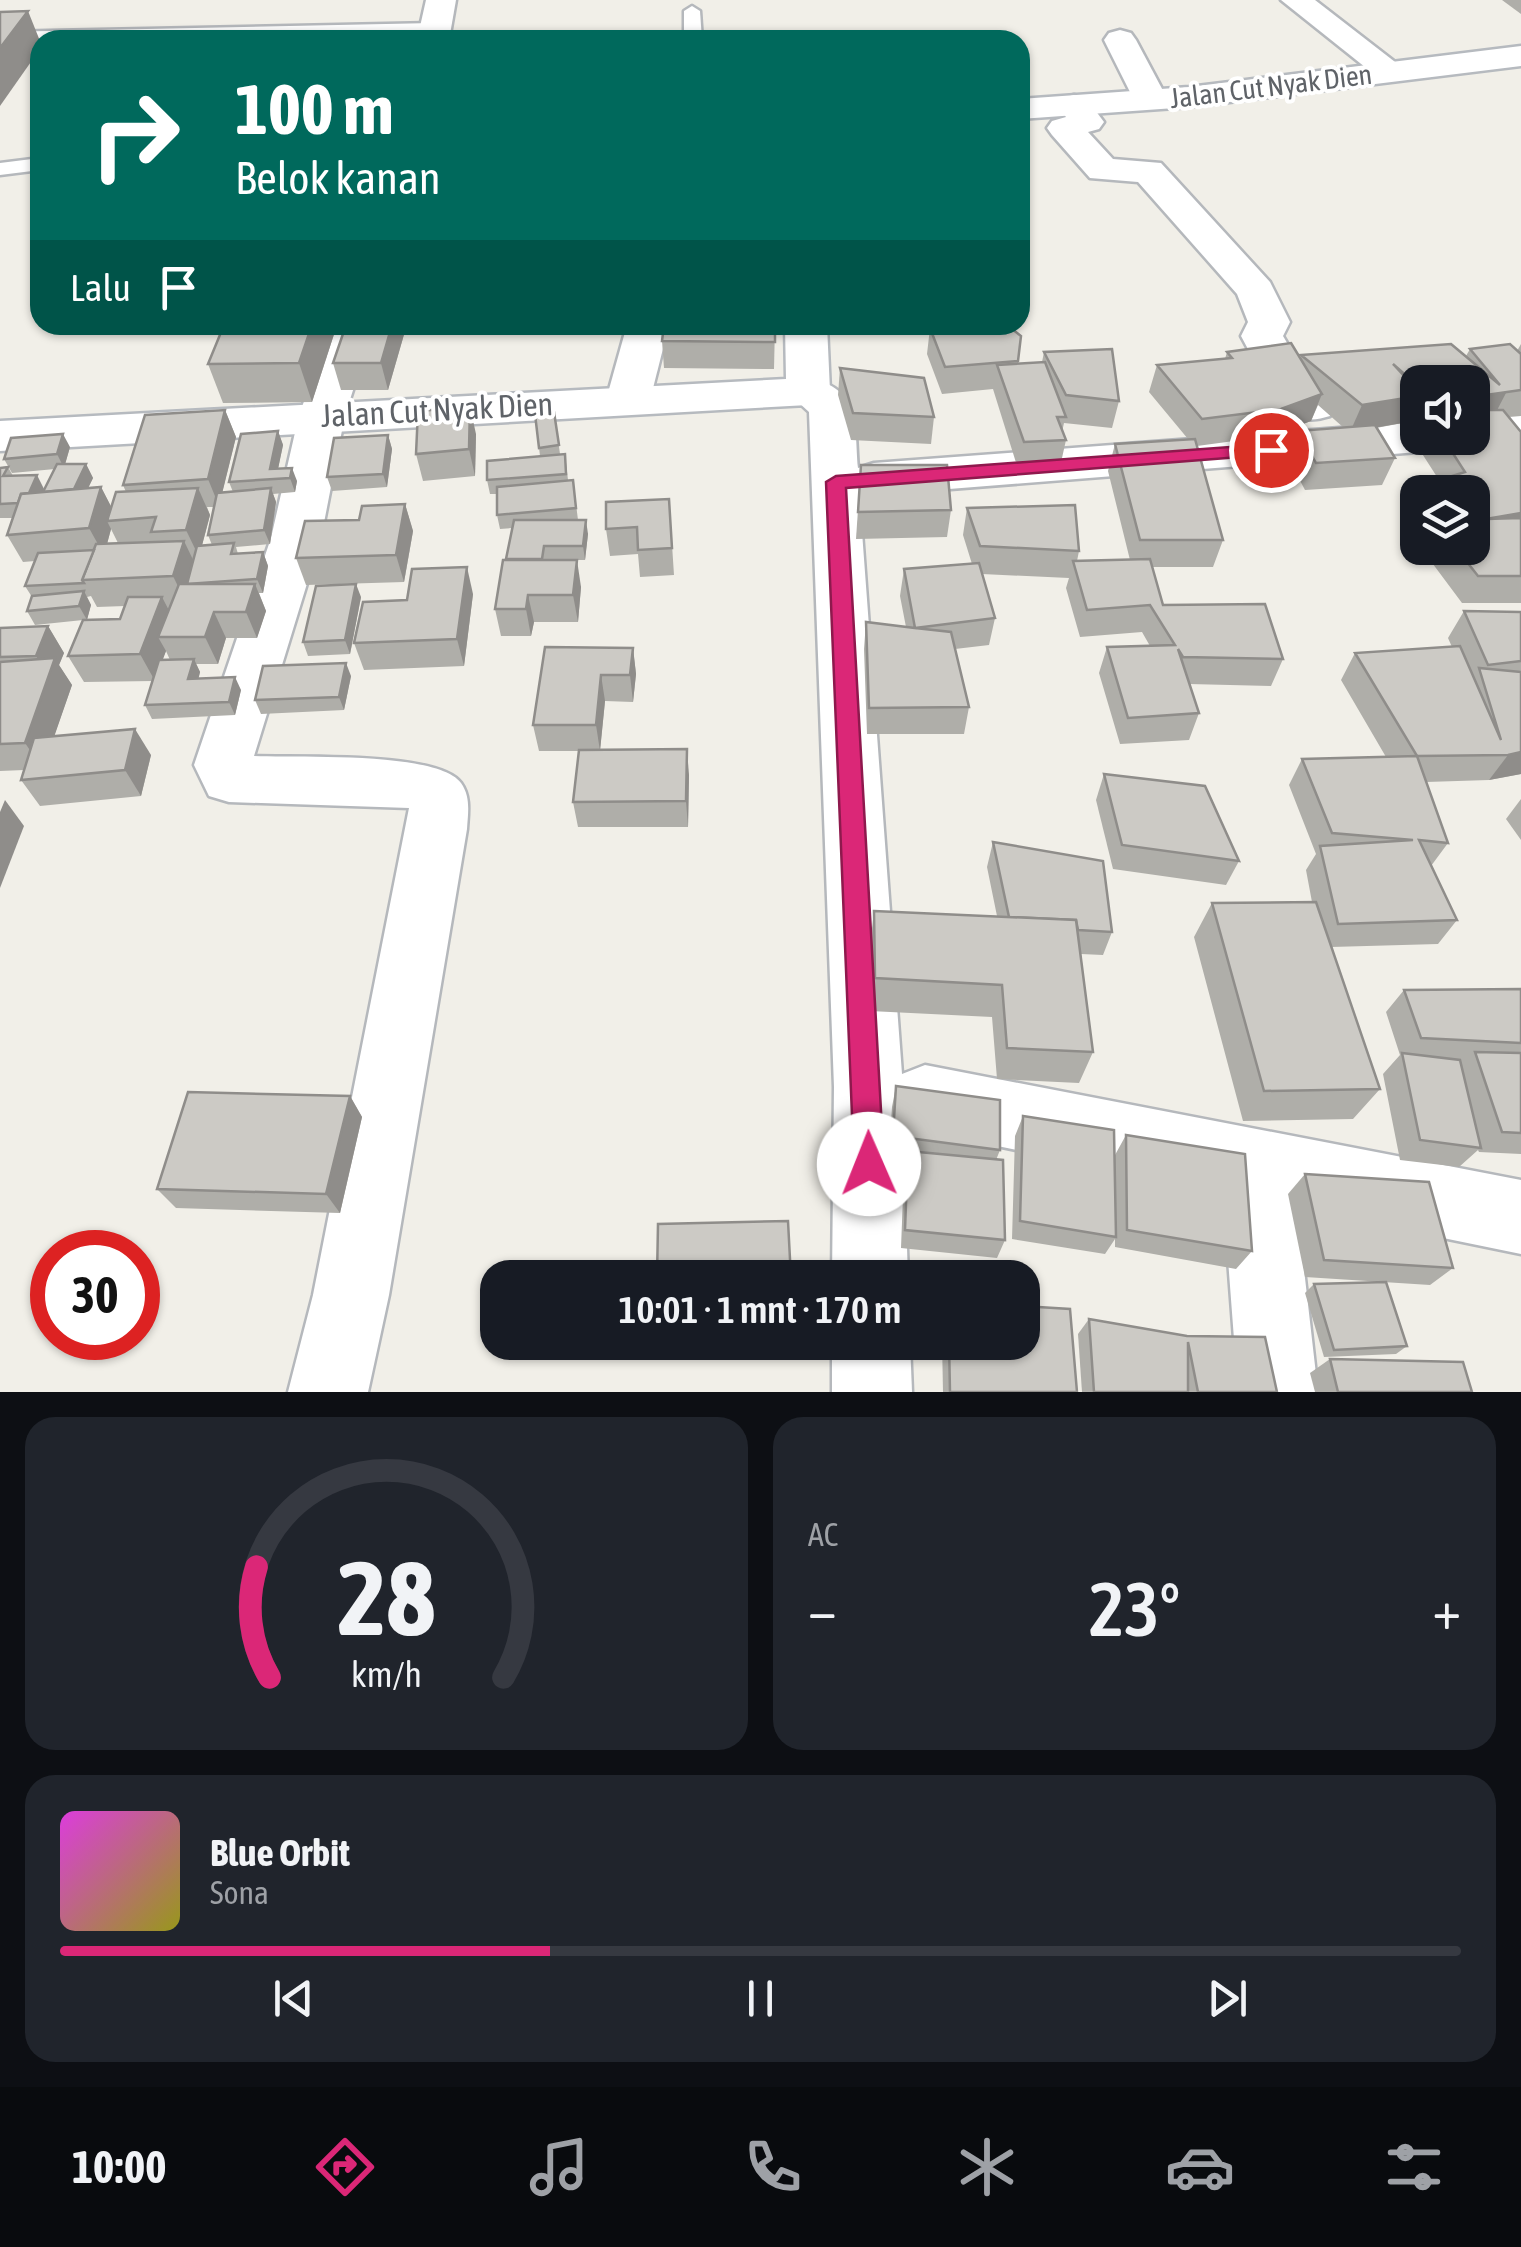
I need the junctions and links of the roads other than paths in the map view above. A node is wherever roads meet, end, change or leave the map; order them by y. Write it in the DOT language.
graph roads {
  1 [pos="1296,0"];
  2 [pos="692,11"];
  3 [pos="436,23"];
  4 [pos="277,30"];
  5 [pos="693,30"];
  6 [pos="0,38"];
  7 [pos="30,38"];
  8 [pos="1120,40"];
  9 [pos="1521,56"];
  10 [pos="1392,72"];
  11 [pos="1151,100"];
  12 [pos="1074,105"];
  13 [pos="1030,108"];
  14 [pos="30,165"];
  15 [pos="0,169"];
  16 [pos="350,335"];
  17 [pos="645,335"];
  18 [pos="806,335"];
  19 [pos="808,391"];
  20 [pos="628,400"];
  21 [pos="322,416"];
  22 [pos="1521,426"];
  23 [pos="1490,429"];
  24 [pos="0,436"];
  25 [pos="1400,439"];
  26 [pos="1350,444"];
  27 [pos="836,482"];
  28 [pos="868,1088"];
  29 [pos="1257,1166"];
  30 [pos="1521,1217"];
  31 [pos="870,1260"];
  32 [pos="871,1360"];
  33 [pos="328,1392"];
  34 [pos="872,1392"];
  35 [pos="1278,1392"];
  1 -- 10 [label="street"];
  2 -- 5 [label="lane"];
  3 -- 4 [label="lane"];
  6 -- 7 [label="lane"];
  8 -- 11 [label="street"];
  9 -- 10 [label="street, Jalan Cut Nyak Dien"];
  10 -- 11 [label="street, Jalan Cut Nyak Dien"];
  11 -- 12 [label="street, Jalan Cut Nyak Dien"];
  12 -- 13 [label="street, Jalan Cut Nyak Dien"];
  12 -- 26 [label="street"];
  14 -- 15 [label="lane"];
  16 -- 21 [label="street"];
  17 -- 20 [label="street"];
  18 -- 19 [label="street"];
  19 -- 20 [label="street, Jalan Cut Nyak Dien"];
  19 -- 27 [label="street"];
  20 -- 21 [label="street, Jalan Cut Nyak Dien"];
  21 -- 24 [label="street, Jalan Cut Nyak Dien"];
  21 -- 33 [label="street"];
  22 -- 23 [label="street"];
  25 -- 26 [label="street"];
  26 -- 27 [label="street"];
  27 -- 28 [label="street"];
  28 -- 29 [label="street"];
  28 -- 31 [label="street"];
  29 -- 30 [label="street"];
  29 -- 35 [label="street"];
  32 -- 34 [label="street"];
}
